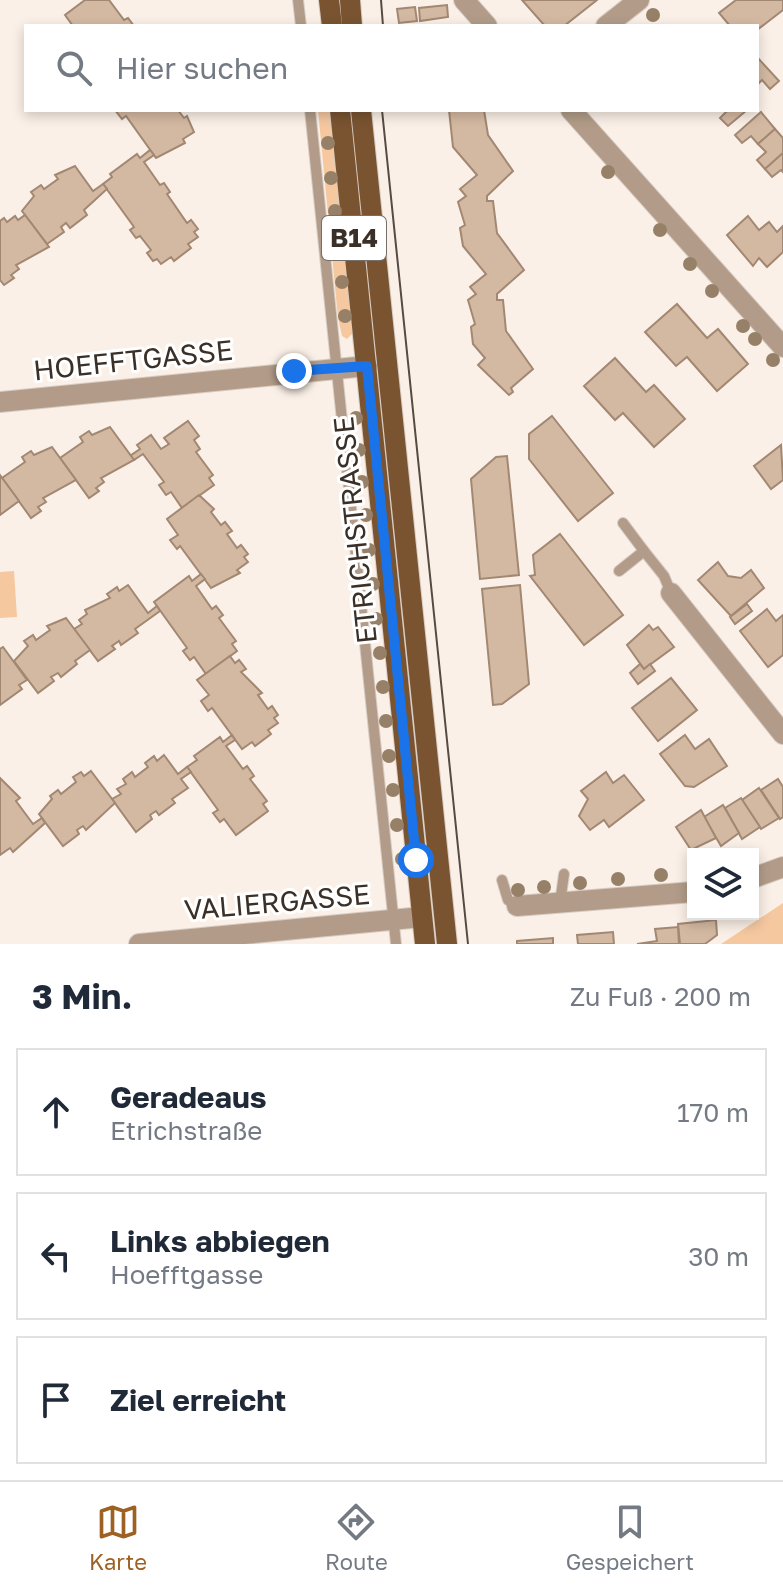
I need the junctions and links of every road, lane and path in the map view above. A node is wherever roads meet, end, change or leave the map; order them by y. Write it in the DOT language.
graph roads {
  1 [pos="298,0"];
  2 [pos="329,0"];
  3 [pos="350,0"];
  4 [pos="464,0"];
  5 [pos="639,0"];
  6 [pos="301,24"];
  7 [pos="332,24"];
  8 [pos="352,24"];
  9 [pos="485,24"];
  10 [pos="609,24"];
  11 [pos="310,112"];
  12 [pos="340,112"];
  13 [pos="361,112"];
  14 [pos="573,112"];
  15 [pos="783,347"];
  16 [pos="367,366"];
  17 [pos="339,368"];
  18 [pos="0,402"];
  19 [pos="623,523"];
  20 [pos="644,551"];
  21 [pos="619,571"];
  22 [pos="671,593"];
  23 [pos="783,734"];
  24 [pos="783,867"];
  25 [pos="564,874"];
  26 [pos="759,876"];
  27 [pos="502,880"];
  28 [pos="687,892"];
  29 [pos="560,903"];
  30 [pos="517,906"];
  31 [pos="422,917"];
  32 [pos="394,919"];
  33 [pos="139,944"];
  34 [pos="396,944"];
  35 [pos="425,944"];
  36 [pos="447,944"];
  1 -- 6 [label="lane"];
  2 -- 7 [label="main road"];
  3 -- 8 [label="main road"];
  4 -- 9 [label="street"];
  5 -- 10 [label="street"];
  11 -- 17 [label="lane"];
  12 -- 16 [label="main road, ETRICHSTRASSE / B14"];
  13 -- 36 [label="main road, ETRICHSTRASSE / B14"];
  14 -- 15 [label="street"];
  16 -- 17 [label="street, HOEFFTGASSE"];
  16 -- 31 [label="main road, ETRICHSTRASSE / B14"];
  17 -- 18 [label="street, HOEFFTGASSE"];
  17 -- 32 [label="lane"];
  19 -- 20 [label="lane"];
  20 -- 21 [label="lane"];
  20 -- 22 [label="lane"];
  22 -- 23 [label="street"];
  24 -- 26 [label="street"];
  25 -- 29 [label="lane"];
  27 -- 30 [label="lane"];
  28 -- 29 [label="street"];
  29 -- 30 [label="street"];
  31 -- 32 [label="street, VALIERGASSE"];
  31 -- 35 [label="main road, ETRICHSTRASSE / B14"];
  32 -- 33 [label="street, VALIERGASSE"];
  32 -- 34 [label="lane"];
}
